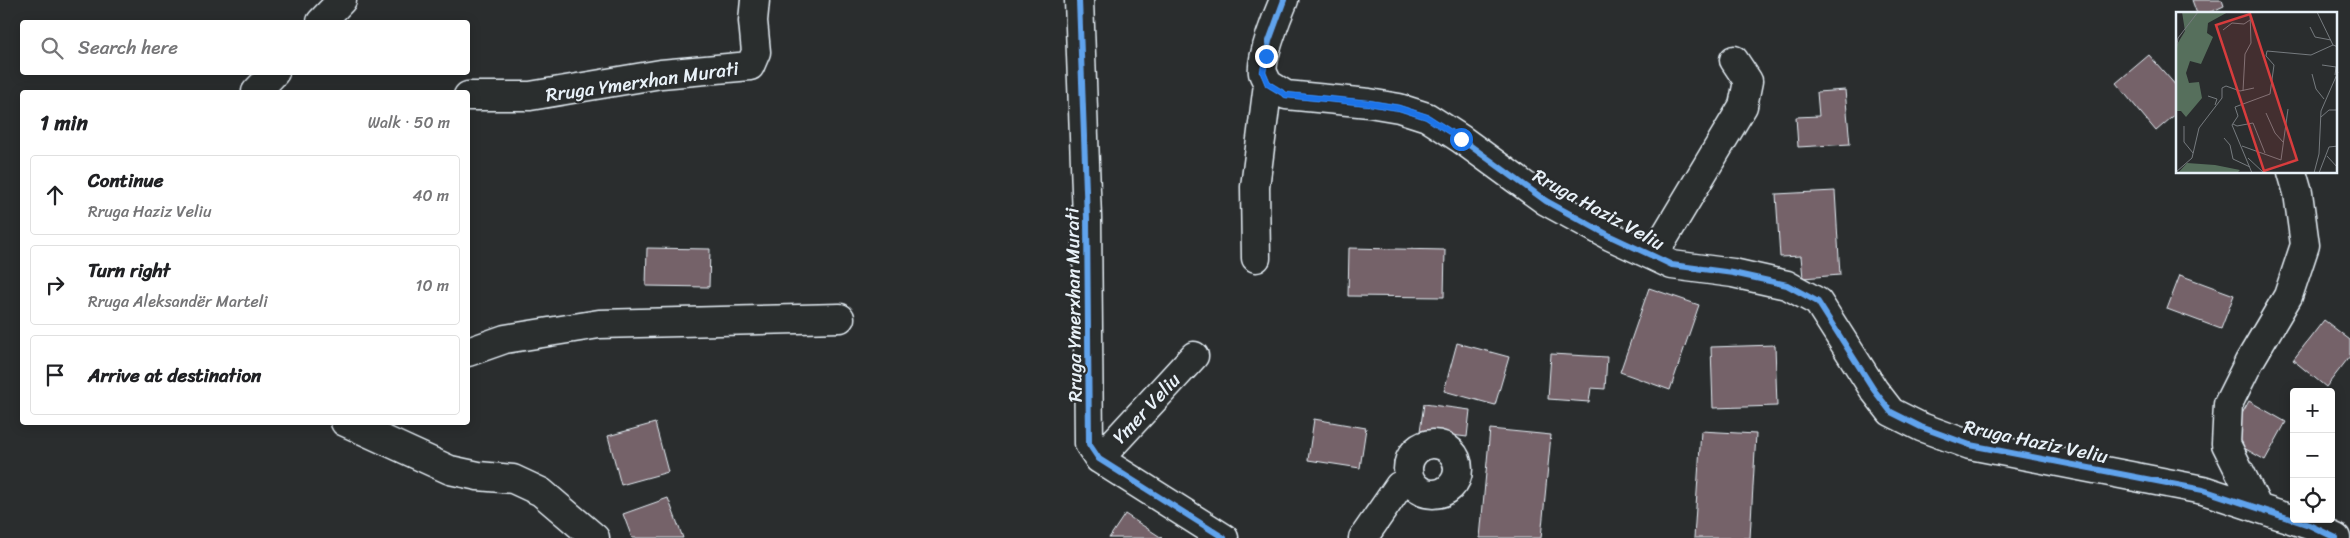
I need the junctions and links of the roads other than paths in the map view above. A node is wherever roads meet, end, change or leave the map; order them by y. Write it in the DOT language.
graph roads {
  1 [pos="342,0"];
  2 [pos="754,0"];
  3 [pos="1079,0"];
  4 [pos="1284,0"];
  5 [pos="323,20"];
  6 [pos="1734,60"];
  7 [pos="272,75"];
  8 [pos="1268,84"];
  9 [pos="258,90"];
  10 [pos="470,96"];
  11 [pos="2293,174"];
  12 [pos="1653,256"];
  13 [pos="1256,258"];
  14 [pos="840,318"];
  15 [pos="470,351"];
  16 [pos="1194,356"];
  17 [pos="351,425"];
  18 [pos="1098,459"];
  19 [pos="1412,483"];
  20 [pos="2258,508"];
  21 [pos="595,538"];
  22 [pos="1224,538"];
  23 [pos="1363,538"];
  24 [pos="2336,538"];
  1 -- 5 [label="street"];
  2 -- 10 [label="street, Rruga Ymerxhan Murati"];
  3 -- 18 [label="street, Rruga Ymerxhan Murati"];
  4 -- 8 [label="street"];
  6 -- 12 [label="street"];
  7 -- 9 [label="street"];
  8 -- 12 [label="street, Rruga Haziz Veliu"];
  8 -- 13 [label="street"];
  11 -- 20 [label="street"];
  12 -- 20 [label="street, Rruga Haziz Veliu"];
  14 -- 15 [label="street"];
  16 -- 18 [label="street, Ymer Veliu"];
  17 -- 21 [label="street"];
  18 -- 22 [label="street"];
  19 -- 23 [label="street"];
  20 -- 24 [label="street, Rruga Haziz Veliu"];
}
